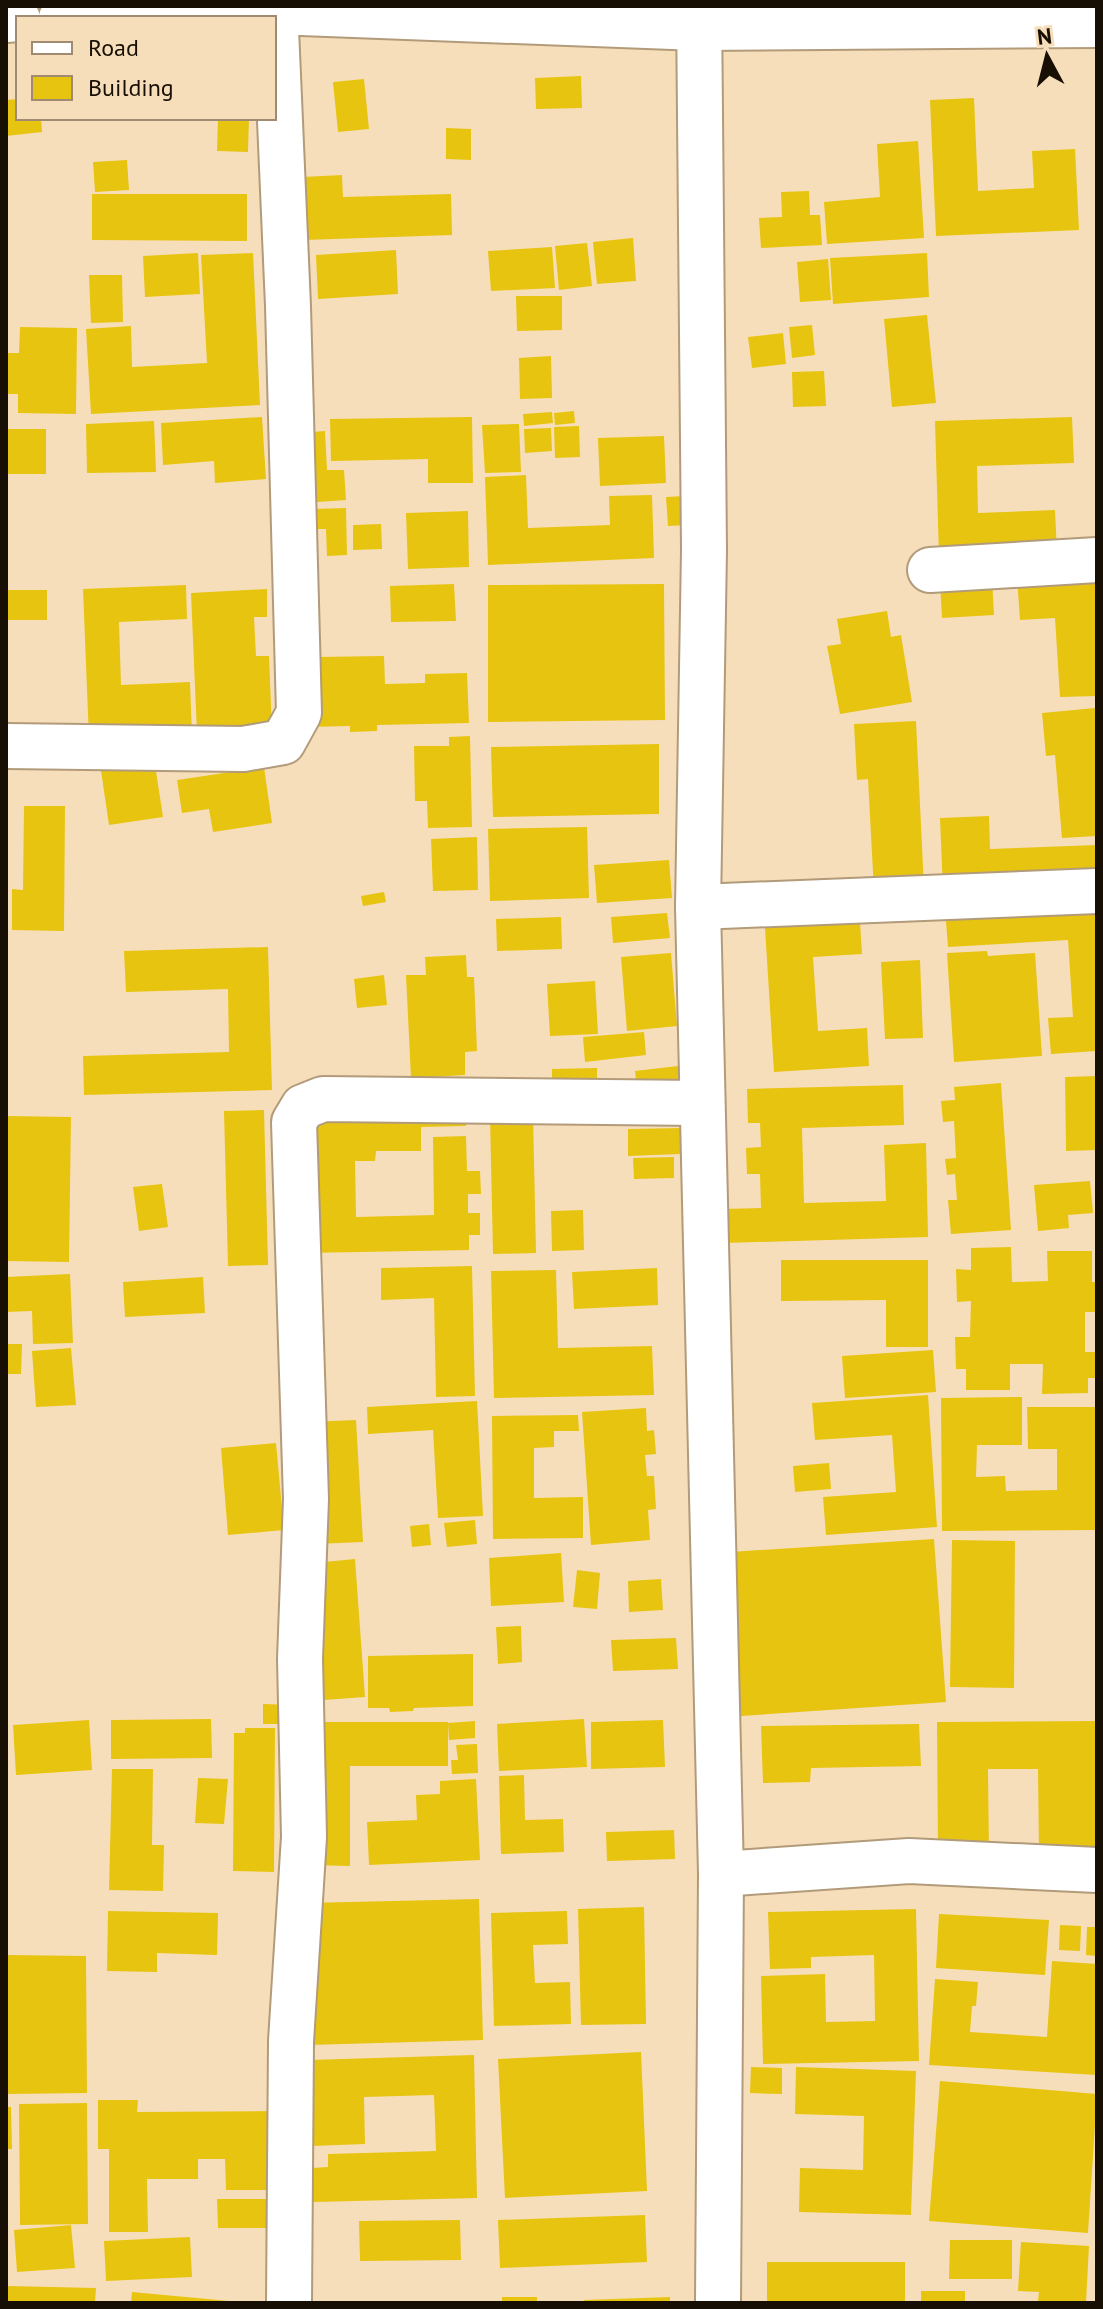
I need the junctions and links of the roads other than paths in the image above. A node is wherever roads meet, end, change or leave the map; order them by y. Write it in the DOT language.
graph roads {
  1 [pos="275,9"];
  2 [pos="109,16"];
  3 [pos="699,17"];
  4 [pos="1097,25"];
  5 [pos="276,32"];
  6 [pos="1097,560"];
  7 [pos="930,570"];
  8 [pos="6,746"];
  9 [pos="1097,891"];
  10 [pos="698,907"];
  11 [pos="701,1103"];
  12 [pos="1097,1870"];
  13 [pos="721,1874"];
  14 [pos="289,2303"];
  15 [pos="718,2303"];
  1 -- 2 [label="street"];
  1 -- 3 [label="street"];
  3 -- 4 [label="street"];
  3 -- 10 [label="street"];
  5 -- 8 [label="street"];
  6 -- 7 [label="street"];
  9 -- 10 [label="street"];
  10 -- 11 [label="street"];
  11 -- 13 [label="street"];
  11 -- 14 [label="street"];
  12 -- 13 [label="street"];
  13 -- 15 [label="street"];
}
